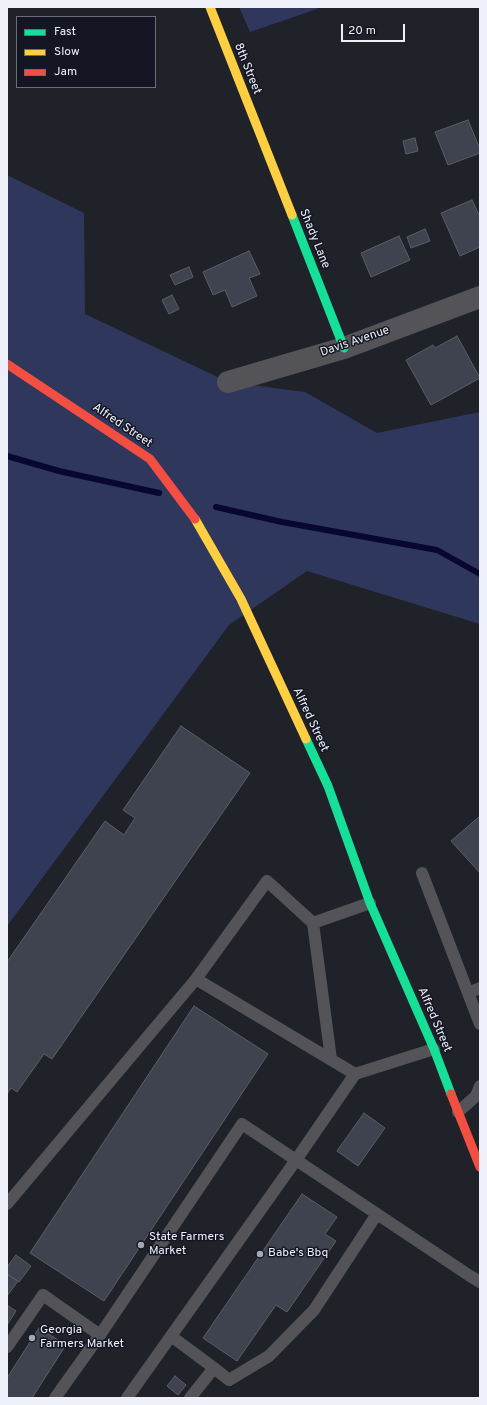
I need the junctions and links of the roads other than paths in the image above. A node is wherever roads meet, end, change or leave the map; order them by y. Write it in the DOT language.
graph roads {
  1 [pos="210,7"];
  2 [pos="262,139"];
  3 [pos="480,297"];
  4 [pos="344,348"];
  5 [pos="7,364"];
  6 [pos="228,382"];
  7 [pos="422,873"];
  8 [pos="370,903"];
  9 [pos="313,923"];
  10 [pos="196,979"];
  11 [pos="480,988"];
  12 [pos="468,993"];
  13 [pos="480,1024"];
  14 [pos="434,1050"];
  15 [pos="331,1059"];
  16 [pos="355,1074"];
  17 [pos="480,1086"];
  18 [pos="458,1112"];
  19 [pos="296,1160"];
  20 [pos="480,1165"];
  21 [pos="7,1204"];
  22 [pos="377,1214"];
  23 [pos="480,1282"];
  24 [pos="100,1335"];
  25 [pos="171,1336"];
  26 [pos="7,1346"];
  27 [pos="214,1368"];
  28 [pos="55,1398"];
  29 [pos="127,1398"];
  30 [pos="190,1398"];
  1 -- 2 [label="street, 8th Street"];
  2 -- 4 [label="street, Shady Lane"];
  3 -- 4 [label="street, Davis Avenue"];
  4 -- 6 [label="street, Davis Avenue"];
  5 -- 8 [label="street, Alfred Street"];
  7 -- 12 [label="lane"];
  8 -- 9 [label="lane"];
  8 -- 14 [label="street, Alfred Street"];
  9 -- 10 [label="lane"];
  9 -- 15 [label="lane"];
  10 -- 15 [label="lane"];
  10 -- 21 [label="lane"];
  11 -- 12 [label="lane"];
  12 -- 13 [label="lane"];
  14 -- 16 [label="lane"];
  14 -- 18 [label="street, Alfred Street"];
  15 -- 16 [label="lane"];
  16 -- 19 [label="lane"];
  17 -- 18 [label="lane"];
  18 -- 20 [label="street, Alfred Street"];
  19 -- 22 [label="lane"];
  19 -- 24 [label="lane"];
  19 -- 25 [label="lane"];
  22 -- 23 [label="lane"];
  22 -- 27 [label="lane"];
  24 -- 26 [label="lane"];
  24 -- 28 [label="lane"];
  25 -- 27 [label="lane"];
  25 -- 29 [label="lane"];
  27 -- 30 [label="lane"];
}
